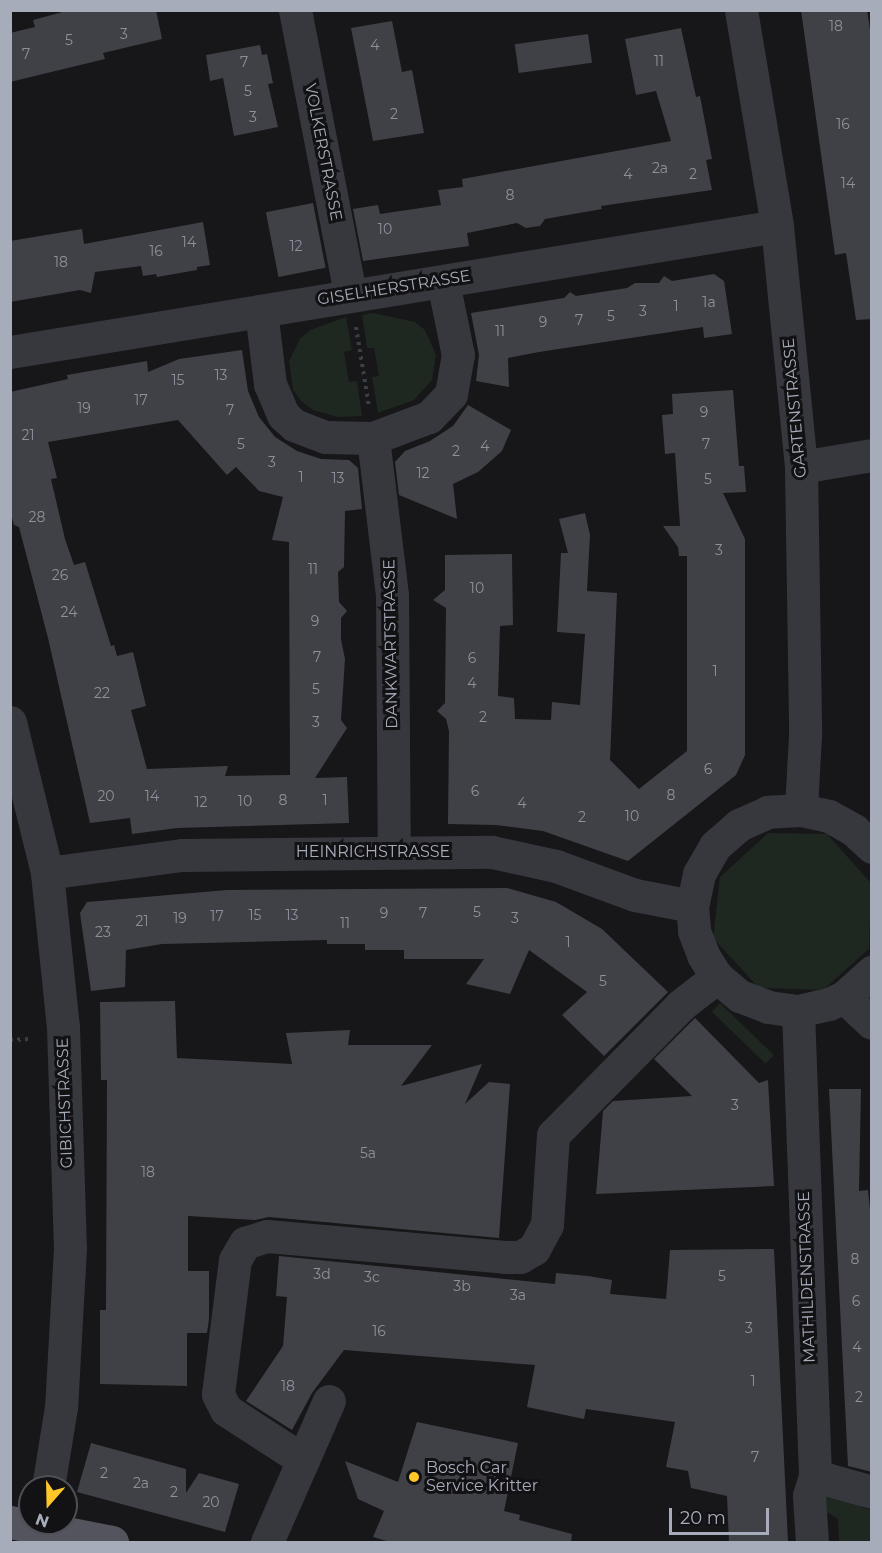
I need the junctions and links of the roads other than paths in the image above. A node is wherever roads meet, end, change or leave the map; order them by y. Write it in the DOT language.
graph roads {
  1 [pos="295,10"];
  2 [pos="741,10"];
  3 [pos="777,225"];
  4 [pos="443,282"];
  5 [pos="350,294"];
  6 [pos="261,311"];
  7 [pos="10,351"];
  8 [pos="373,438"];
  9 [pos="872,455"];
  10 [pos="801,467"];
  11 [pos="10,722"];
  12 [pos="801,810"];
  13 [pos="872,848"];
  14 [pos="394,851"];
  15 [pos="47,873"];
  16 [pos="692,906"];
  17 [pos="872,972"];
  18 [pos="717,977"];
  19 [pos="844,997"];
  20 [pos="798,1011"];
  21 [pos="872,1023"];
  22 [pos="329,1401"];
  23 [pos="303,1460"];
  24 [pos="50,1475"];
  25 [pos="815,1476"];
  26 [pos="872,1492"];
  27 [pos="78,1534"];
  28 [pos="112,1542"];
  29 [pos="267,1542"];
  30 [pos="812,1542"];
  1 -- 5 [label="street, VOLKERSTRASSE"];
  2 -- 3 [label="street, GARTENSTRASSE"];
  3 -- 4 [label="street, GISELHERSTRASSE"];
  3 -- 10 [label="street, GARTENSTRASSE"];
  4 -- 5 [label="street, GISELHERSTRASSE"];
  4 -- 8 [label="street"];
  5 -- 6 [label="street, GISELHERSTRASSE"];
  6 -- 7 [label="street, GISELHERSTRASSE"];
  6 -- 8 [label="street"];
  8 -- 14 [label="street, DANKWARTSTRASSE"];
  9 -- 10 [label="street"];
  10 -- 12 [label="street, GARTENSTRASSE"];
  11 -- 15 [label="street, GIBICHSTRASSE"];
  12 -- 13 [label="street"];
  12 -- 16 [label="street"];
  14 -- 15 [label="street, HEINRICHSTRASSE"];
  14 -- 16 [label="street, HEINRICHSTRASSE"];
  15 -- 24 [label="street, GIBICHSTRASSE"];
  16 -- 18 [label="street"];
  17 -- 19 [label="street"];
  18 -- 20 [label="street"];
  18 -- 23 [label="street"];
  19 -- 20 [label="street"];
  19 -- 21 [label="street"];
  20 -- 25 [label="street, MATHILDENSTRASSE"];
  22 -- 23 [label="street"];
  23 -- 29 [label="street"];
  25 -- 26 [label="street"];
  25 -- 30 [label="street, MATHILDENSTRASSE"];
  27 -- 28 [label="main road"];
}
